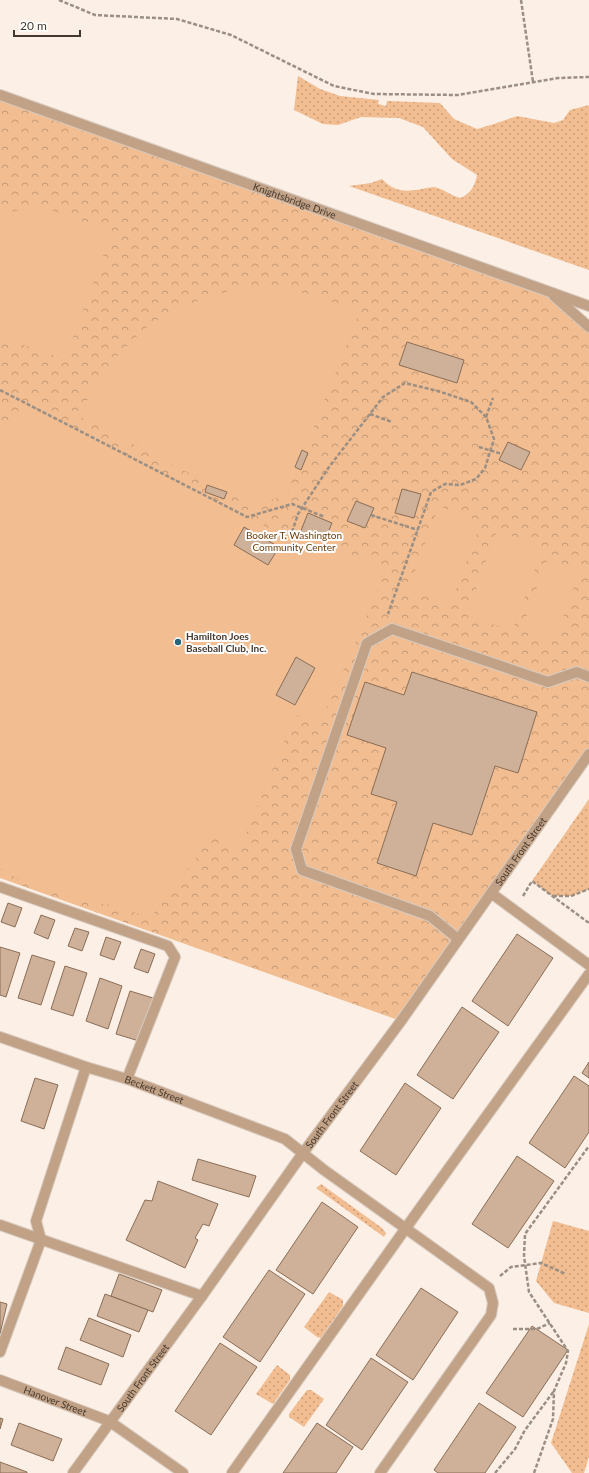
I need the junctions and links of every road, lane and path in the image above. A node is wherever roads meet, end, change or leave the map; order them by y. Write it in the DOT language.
graph roads {
  1 [pos="59,0"];
  2 [pos="521,0"];
  3 [pos="589,78"];
  4 [pos="534,82"];
  5 [pos="0,95"];
  6 [pos="550,292"];
  7 [pos="589,306"];
  8 [pos="589,327"];
  9 [pos="0,390"];
  10 [pos="493,398"];
  11 [pos="370,414"];
  12 [pos="486,417"];
  13 [pos="392,422"];
  14 [pos="479,447"];
  15 [pos="490,450"];
  16 [pos="502,454"];
  17 [pos="303,507"];
  18 [pos="371,515"];
  19 [pos="325,517"];
  20 [pos="418,530"];
  21 [pos="292,532"];
  22 [pos="380,635"];
  23 [pos="589,677"];
  24 [pos="589,754"];
  25 [pos="0,887"];
  26 [pos="589,889"];
  27 [pos="491,893"];
  28 [pos="552,896"];
  29 [pos="522,898"];
  30 [pos="589,923"];
  31 [pos="458,939"];
  32 [pos="589,966"];
  33 [pos="589,974"];
  34 [pos="0,1037"];
  35 [pos="86,1067"];
  36 [pos="128,1079"];
  37 [pos="589,1146"];
  38 [pos="303,1153"];
  39 [pos="0,1225"];
  40 [pos="405,1229"];
  41 [pos="41,1240"];
  42 [pos="525,1264"];
  43 [pos="566,1274"];
  44 [pos="498,1278"];
  45 [pos="202,1296"];
  46 [pos="550,1323"];
  47 [pos="513,1329"];
  48 [pos="0,1352"];
  49 [pos="0,1380"];
  50 [pos="554,1390"];
  51 [pos="109,1421"];
  52 [pos="73,1473"];
  53 [pos="183,1473"];
  54 [pos="232,1473"];
  55 [pos="380,1473"];
  56 [pos="495,1473"];
  57 [pos="534,1473"];
  1 -- 4 [label="path"];
  2 -- 4 [label="path"];
  3 -- 4 [label="path"];
  5 -- 6 [label="street, Knightsbridge Drive"];
  6 -- 7 [label="street, Knightsbridge Drive"];
  6 -- 8 [label="street"];
  9 -- 17 [label="path"];
  10 -- 12 [label="path"];
  11 -- 12 [label="path"];
  11 -- 13 [label="path"];
  11 -- 17 [label="path"];
  12 -- 15 [label="path"];
  14 -- 15 [label="path"];
  15 -- 16 [label="path"];
  15 -- 20 [label="path"];
  17 -- 19 [label="path"];
  17 -- 21 [label="path"];
  18 -- 20 [label="path"];
  20 -- 22 [label="path"];
  22 -- 23 [label="street"];
  22 -- 31 [label="street"];
  24 -- 27 [label="street, South Front Street"];
  25 -- 36 [label="street"];
  26 -- 28 [label="path"];
  27 -- 31 [label="street, South Front Street"];
  27 -- 32 [label="street"];
  28 -- 29 [label="path"];
  28 -- 30 [label="path"];
  31 -- 38 [label="street, South Front Street"];
  33 -- 40 [label="street"];
  34 -- 35 [label="street, Beckett Street"];
  35 -- 36 [label="street, Beckett Street"];
  35 -- 41 [label="street"];
  36 -- 38 [label="street, Beckett Street"];
  37 -- 42 [label="path"];
  38 -- 40 [label="street, Beckett Street"];
  38 -- 45 [label="street, South Front Street"];
  39 -- 41 [label="street"];
  40 -- 54 [label="street"];
  40 -- 55 [label="street, Beckett Street"];
  41 -- 45 [label="street"];
  41 -- 48 [label="street"];
  42 -- 43 [label="path"];
  42 -- 44 [label="path"];
  42 -- 46 [label="path"];
  45 -- 51 [label="street, South Front Street"];
  46 -- 47 [label="path"];
  46 -- 50 [label="path"];
  49 -- 51 [label="street, Hanover Street"];
  50 -- 56 [label="path"];
  50 -- 57 [label="path"];
  51 -- 52 [label="street, South Front Street"];
  51 -- 53 [label="street, Hanover Street"];
}
